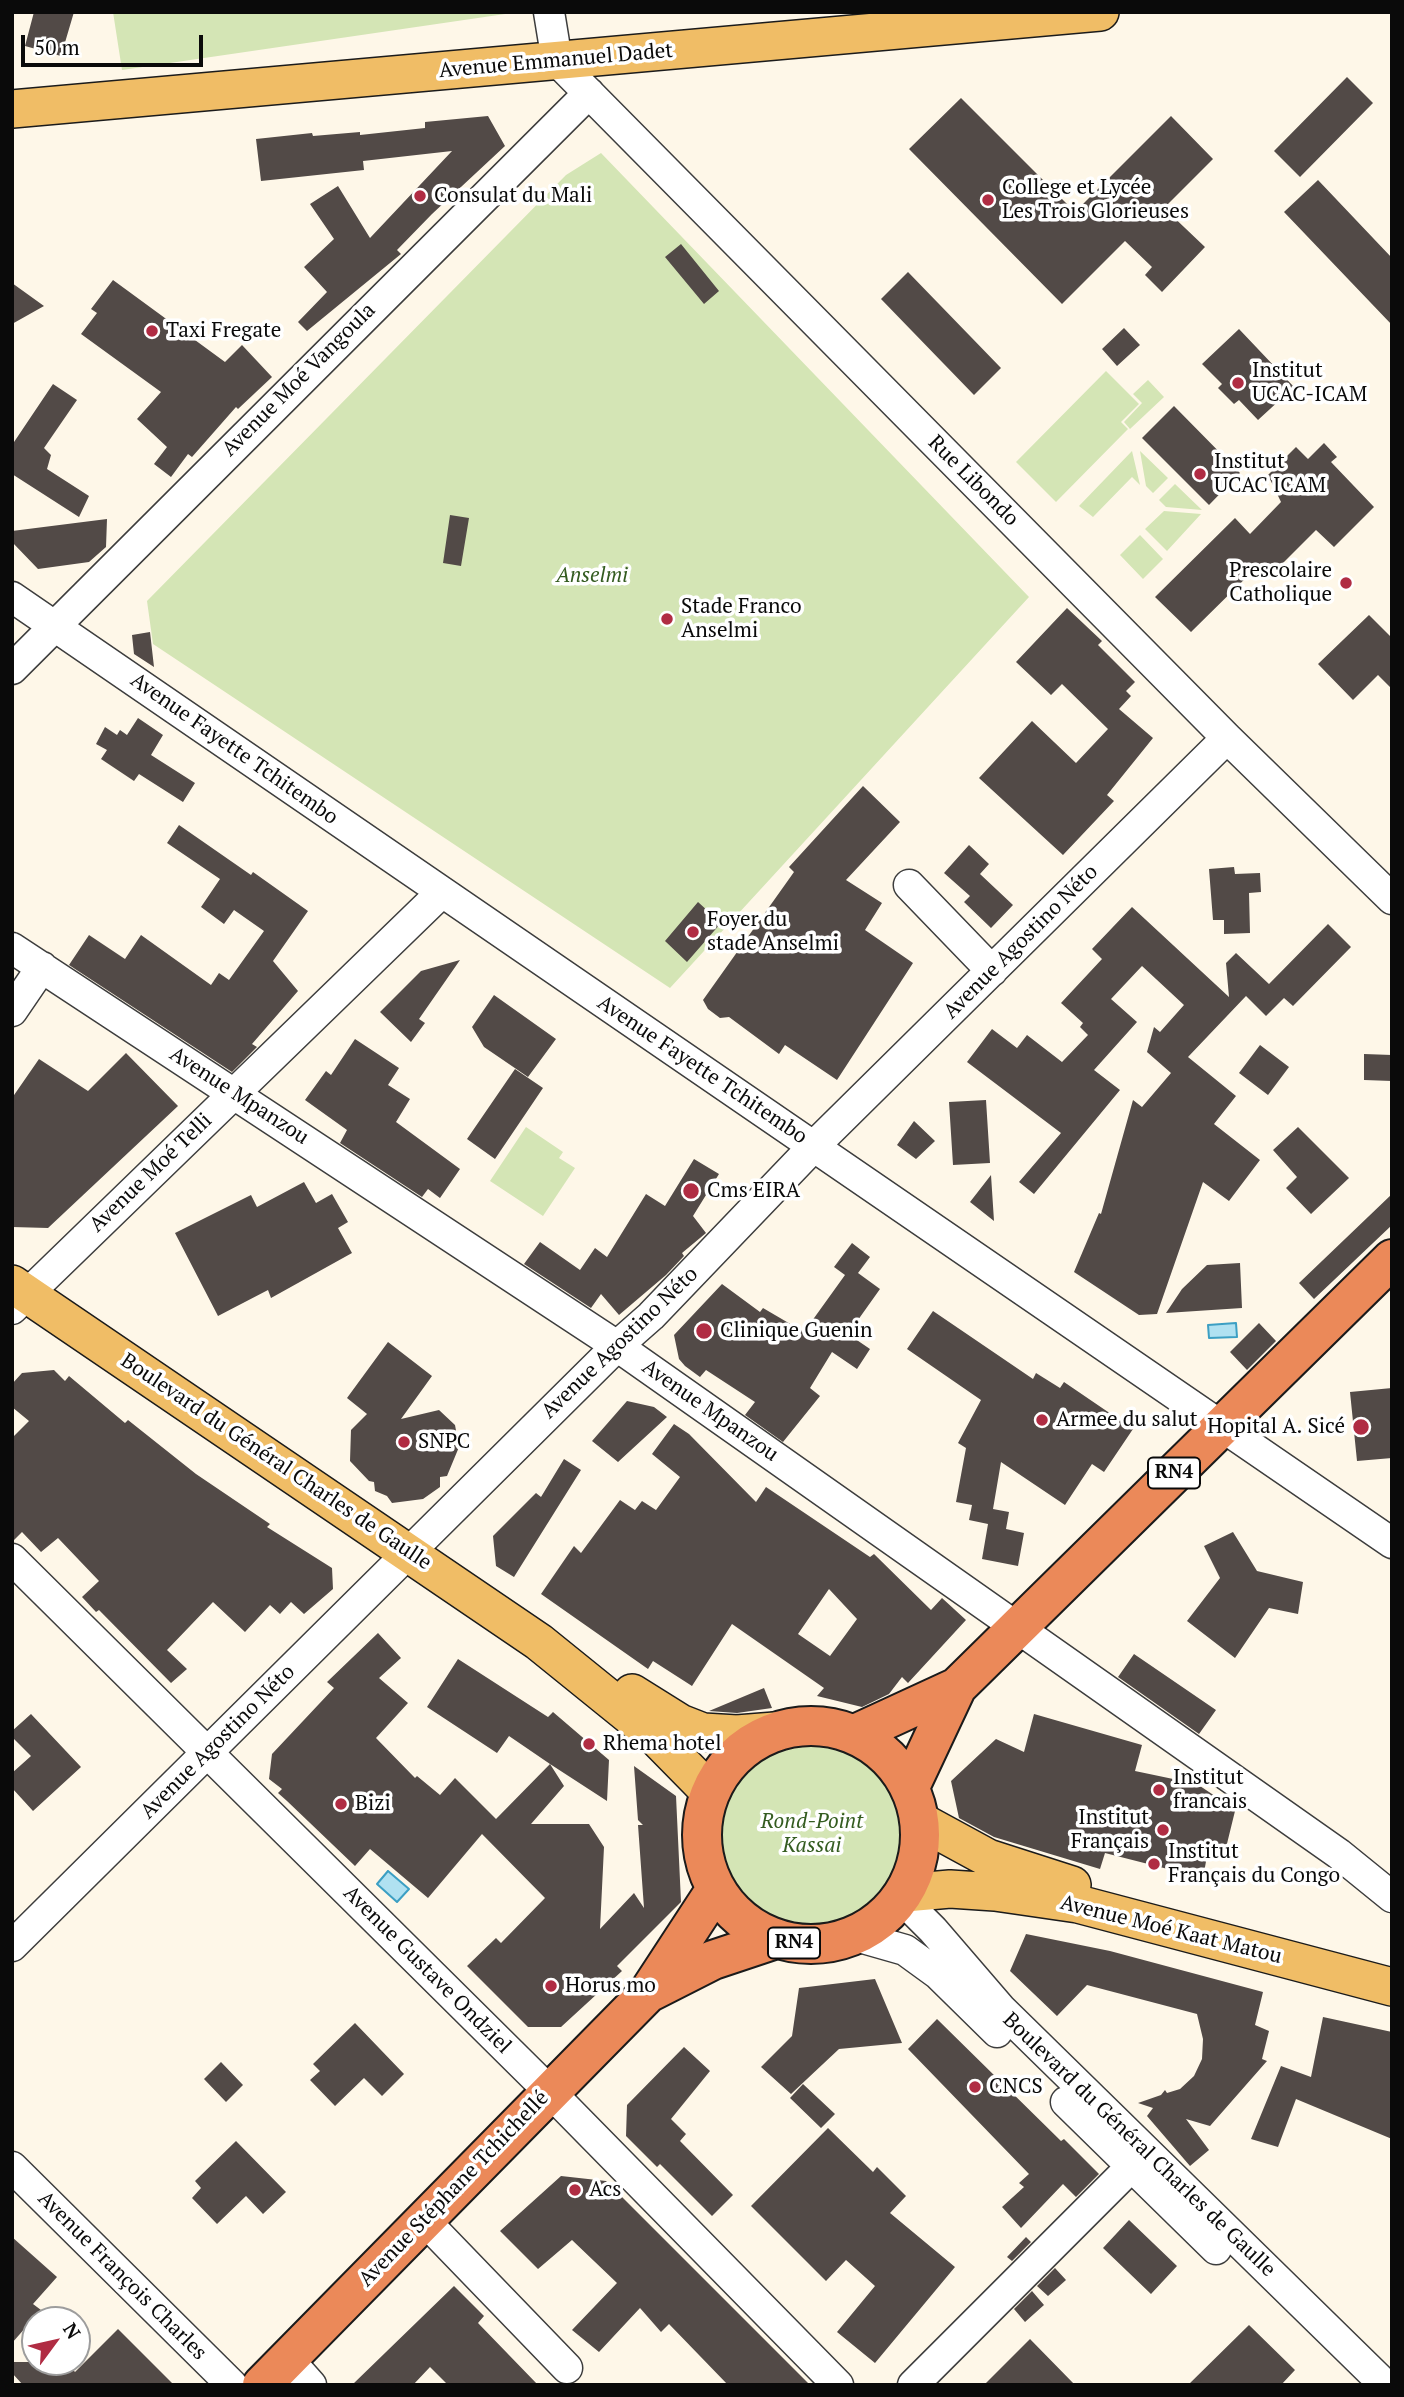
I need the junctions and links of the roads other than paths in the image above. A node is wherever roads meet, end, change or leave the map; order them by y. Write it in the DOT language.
graph roads {
  1 [pos="549,12"];
  2 [pos="1100,12"];
  3 [pos="556,61"];
  4 [pos="589,93"];
  5 [pos="12,110"];
  6 [pos="12,597"];
  7 [pos="54,625"];
  8 [pos="12,669"];
  9 [pos="1227,738"];
  10 [pos="909,885"];
  11 [pos="442,892"];
  12 [pos="1392,900"];
  13 [pos="12,948"];
  14 [pos="43,967"];
  15 [pos="992,971"];
  16 [pos="12,1011"];
  17 [pos="234,1093"];
  18 [pos="813,1147"];
  19 [pos="1392,1259"];
  20 [pos="17,1296"];
  21 [pos="617,1346"];
  22 [pos="1223,1425"];
  23 [pos="1392,1543"];
  24 [pos="409,1552"];
  25 [pos="12,1559"];
  26 [pos="1017,1628"];
  27 [pos="539,1642"];
  28 [pos="957,1688"];
  29 [pos="775,1731"];
  30 [pos="855,1734"];
  31 [pos="207,1752"];
  32 [pos="710,1792"];
  33 [pos="915,1804"];
  34 [pos="716,1888"];
  35 [pos="903,1895"];
  36 [pos="1392,1898"];
  37 [pos="856,1936"];
  38 [pos="776,1939"];
  39 [pos="12,1946"];
  40 [pos="1392,1966"];
  41 [pos="1392,1987"];
  42 [pos="648,1993"];
  43 [pos="548,2091"];
  44 [pos="12,2167"];
  45 [pos="1130,2168"];
  46 [pos="425,2221"];
  47 [pos="567,2368"];
  48 [pos="287,2376"];
  49 [pos="232,2385"];
  50 [pos="838,2385"];
  51 [pos="913,2385"];
  52 [pos="1359,2385"];
  53 [pos="1385,2385"];
  1 -- 3 [label="street"];
  2 -- 3 [label="main road, Avenue Emmanuel Dadet"];
  3 -- 4 [label="street, Rue Libondo"];
  3 -- 5 [label="main road, Avenue Emmanuel Dadet"];
  4 -- 7 [label="street, Avenue Moé Vangoula"];
  4 -- 9 [label="street, Rue Libondo"];
  6 -- 7 [label="street, Avenue Fayette Tchitembo"];
  7 -- 8 [label="street, Avenue Moé Vangoula"];
  7 -- 11 [label="street, Avenue Fayette Tchitembo"];
  9 -- 12 [label="street, Rue Libondo"];
  9 -- 15 [label="street, Avenue Agostino Néto"];
  10 -- 15 [label="street"];
  11 -- 17 [label="street, Avenue Moé Telli"];
  11 -- 18 [label="street, Avenue Fayette Tchitembo"];
  13 -- 14 [label="street, Avenue Mpanzou"];
  14 -- 16 [label="street"];
  14 -- 17 [label="street, Avenue Mpanzou"];
  15 -- 18 [label="street, Avenue Agostino Néto"];
  17 -- 20 [label="street, Avenue Moé Telli"];
  17 -- 21 [label="street, Avenue Mpanzou"];
  18 -- 21 [label="street, Avenue Agostino Néto"];
  18 -- 22 [label="street, Avenue Fayette Tchitembo"];
  19 -- 22 [label="highway, RN4"];
  20 -- 24 [label="main road, Boulevard du Général Charles de Gaulle"];
  21 -- 24 [label="street, Avenue Agostino Néto"];
  21 -- 26 [label="street, Avenue Mpanzou"];
  22 -- 23 [label="street, Avenue Fayette Tchitembo"];
  22 -- 26 [label="highway, RN4"];
  24 -- 27 [label="main road, Boulevard du Général Charles de Gaulle"];
  24 -- 31 [label="street, Avenue Agostino Néto"];
  25 -- 31 [label="street, Avenue Gustave Ondziel"];
  26 -- 28 [label="highway, RN4"];
  26 -- 36 [label="street, Avenue Mpanzou"];
  27 -- 29 [label="main road, Boulevard du Général Charles de Gaulle"];
  27 -- 32 [label="main road, Boulevard du Général Charles de Gaulle"];
  28 -- 30 [label="highway, RN4"];
  28 -- 33 [label="highway, RN4"];
  29 -- 30 [label="highway, RN4"];
  29 -- 32 [label="highway, RN4"];
  30 -- 33 [label="highway, RN4"];
  31 -- 39 [label="street, Avenue Agostino Néto"];
  31 -- 43 [label="street, Avenue Gustave Ondziel"];
  32 -- 34 [label="highway, RN4"];
  33 -- 35 [label="highway, RN4"];
  33 -- 40 [label="main road, Avenue Moé Kaat Matou"];
  34 -- 38 [label="highway, RN4"];
  34 -- 42 [label="highway, Avenue Stéphane Tchichellé / RN4"];
  35 -- 37 [label="highway, RN4"];
  35 -- 41 [label="main road, Avenue Moé Kaat Matou"];
  35 -- 53 [label="street, Boulevard du Général Charles de Gaulle"];
  37 -- 38 [label="highway, RN4"];
  37 -- 45 [label="street, Boulevard du Général Charles de Gaulle"];
  38 -- 42 [label="highway, Avenue Stéphane Tchichellé / RN4"];
  42 -- 43 [label="highway, Avenue Stéphane Tchichellé / RN4"];
  43 -- 46 [label="highway, Avenue Stéphane Tchichellé / RN4"];
  43 -- 50 [label="street, Avenue Gustave Ondziel"];
  44 -- 49 [label="street, Avenue François Charles"];
  45 -- 51 [label="street"];
  45 -- 52 [label="street, Boulevard du Général Charles de Gaulle"];
  46 -- 47 [label="street"];
  46 -- 48 [label="highway, Avenue Stéphane Tchichellé / RN4"];
}
